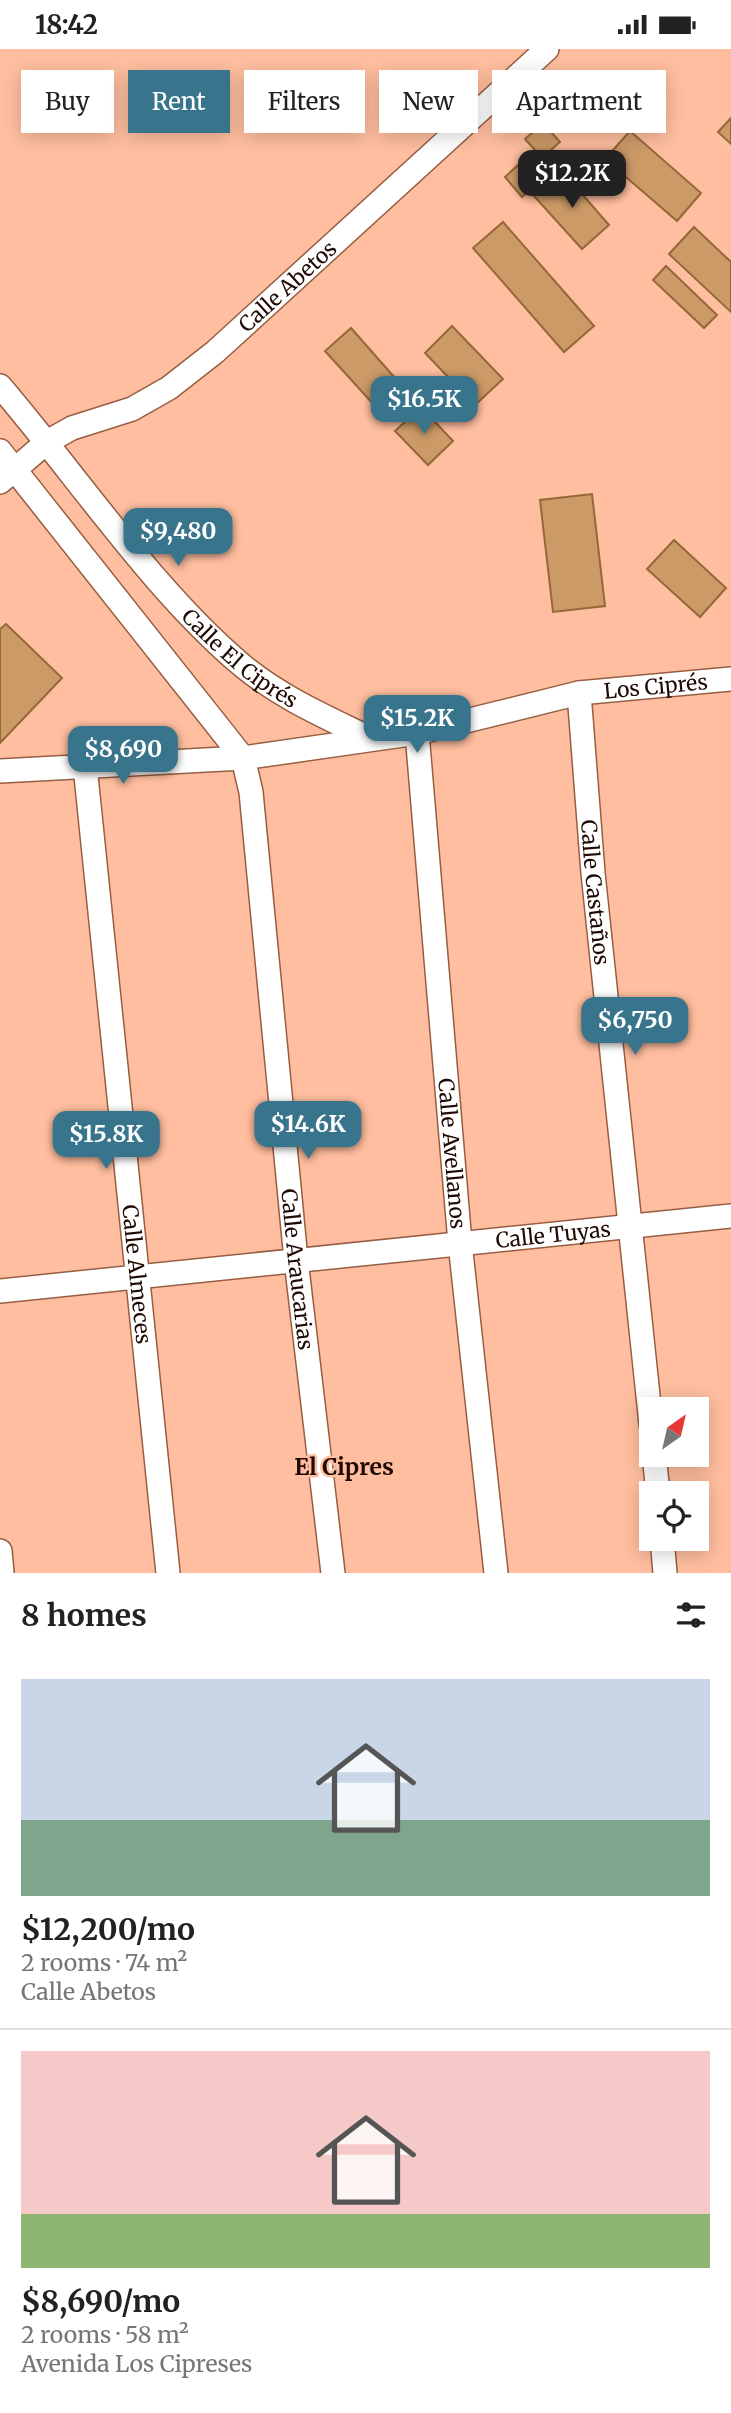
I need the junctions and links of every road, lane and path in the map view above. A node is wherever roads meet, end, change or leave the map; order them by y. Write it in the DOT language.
graph roads {
  1 [pos="547,49"];
  2 [pos="0,386"];
  3 [pos="47,442"];
  4 [pos="5,467"];
  5 [pos="731,679"];
  6 [pos="579,693"];
  7 [pos="417,733"];
  8 [pos="369,738"];
  9 [pos="243,758"];
  10 [pos="85,766"];
  11 [pos="0,771"];
  12 [pos="731,1216"];
  13 [pos="631,1226"];
  14 [pos="460,1243"];
  15 [pos="296,1260"];
  16 [pos="140,1276"];
  17 [pos="0,1291"];
  18 [pos="648,1397"];
  19 [pos="0,1551"];
  20 [pos="663,1551"];
  21 [pos="2,1573"];
  22 [pos="168,1573"];
  23 [pos="333,1573"];
  24 [pos="496,1573"];
  25 [pos="665,1573"];
  1 -- 3 [label="street, Calle Abetos"];
  2 -- 3 [label="street, Calle El Ciprés"];
  3 -- 4 [label="street, Calle Abetos"];
  3 -- 8 [label="street, Calle El Ciprés"];
  4 -- 9 [label="street"];
  5 -- 6 [label="street, Los Ciprés"];
  6 -- 7 [label="street, Los Ciprés"];
  6 -- 13 [label="street, Calle Castaños"];
  7 -- 8 [label="street, Los Ciprés"];
  7 -- 14 [label="street, Calle Avellanos"];
  8 -- 9 [label="street, Los Ciprés"];
  9 -- 10 [label="street, Los Ciprés"];
  9 -- 15 [label="street, Calle Araucarias"];
  10 -- 11 [label="street, Los Ciprés"];
  10 -- 16 [label="street, Calle Almeces"];
  12 -- 13 [label="street, Calle Tuyas"];
  13 -- 14 [label="street, Calle Tuyas"];
  13 -- 18 [label="street, Calle Castaños"];
  14 -- 15 [label="street, Calle Tuyas"];
  14 -- 24 [label="street, Calle Avellanos"];
  15 -- 16 [label="street, Calle Tuyas"];
  15 -- 23 [label="street, Calle Araucarias"];
  16 -- 17 [label="street, Calle Tuyas"];
  16 -- 22 [label="street, Calle Almeces"];
  19 -- 21 [label="street"];
  20 -- 25 [label="street"];
}
